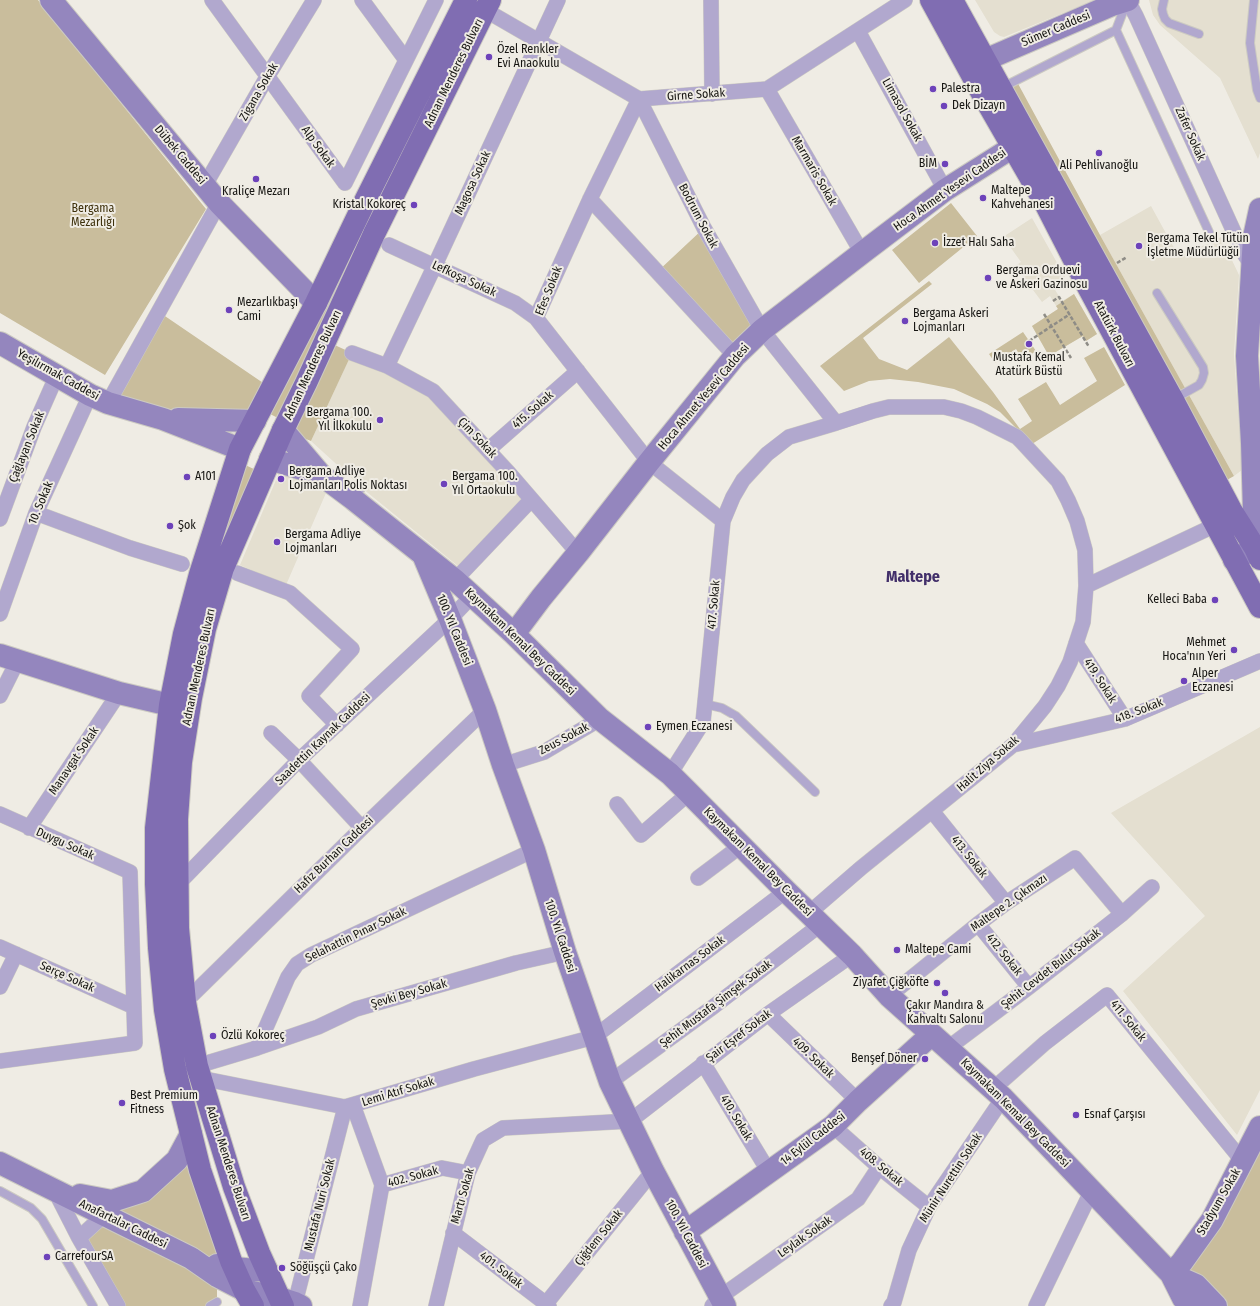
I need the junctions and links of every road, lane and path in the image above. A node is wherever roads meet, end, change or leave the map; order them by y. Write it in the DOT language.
graph roads {
  1 [pos="52,0"];
  2 [pos="212,0"];
  3 [pos="314,0"];
  4 [pos="362,0"];
  5 [pos="436,0"];
  6 [pos="558,0"];
  7 [pos="711,0"];
  8 [pos="905,0"];
  9 [pos="931,0"];
  10 [pos="1128,0"];
  11 [pos="1164,0"];
  12 [pos="1254,0"];
  13 [pos="956,2"];
  14 [pos="480,3"];
  15 [pos="1116,30"];
  16 [pos="858,31"];
  17 [pos="1199,34"];
  18 [pos="539,40"];
  19 [pos="406,60"];
  20 [pos="985,60"];
  21 [pos="267,77"];
  22 [pos="767,89"];
  23 [pos="1001,89"];
  24 [pos="712,94"];
  25 [pos="1260,98"];
  26 [pos="639,99"];
  27 [pos="1013,147"];
  28 [pos="205,185"];
  29 [pos="945,190"];
  30 [pos="590,198"];
  31 [pos="219,203"];
  32 [pos="1260,209"];
  33 [pos="1209,232"];
  34 [pos="389,245"];
  35 [pos="862,253"];
  36 [pos="436,265"];
  37 [pos="1252,266"];
  38 [pos="1157,293"];
  39 [pos="1053,301"];
  40 [pos="316,303"];
  41 [pos="1044,314"];
  42 [pos="1070,314"];
  43 [pos="536,318"];
  44 [pos="1051,326"];
  45 [pos="762,330"];
  46 [pos="1029,341"];
  47 [pos="0,343"];
  48 [pos="1089,347"];
  49 [pos="352,353"];
  50 [pos="735,356"];
  51 [pos="1071,358"];
  52 [pos="578,371"];
  53 [pos="394,373"];
  54 [pos="57,375"];
  55 [pos="99,399"];
  56 [pos="1173,400"];
  57 [pos="163,419"];
  58 [pos="255,421"];
  59 [pos="836,423"];
  60 [pos="283,430"];
  61 [pos="1256,442"];
  62 [pos="240,449"];
  63 [pos="488,450"];
  64 [pos="270,459"];
  65 [pos="649,462"];
  66 [pos="321,475"];
  67 [pos="1252,476"];
  68 [pos="532,500"];
  69 [pos="36,513"];
  70 [pos="1222,516"];
  71 [pos="0,519"];
  72 [pos="722,521"];
  73 [pos="1258,553"];
  74 [pos="578,554"];
  75 [pos="422,555"];
  76 [pos="1234,560"];
  77 [pos="182,564"];
  78 [pos="237,573"];
  79 [pos="455,580"];
  80 [pos="1086,586"];
  81 [pos="472,596"];
  82 [pos="1260,607"];
  83 [pos="0,614"];
  84 [pos="450,619"];
  85 [pos="514,634"];
  86 [pos="1076,643"];
  87 [pos="9,658"];
  88 [pos="1260,661"];
  89 [pos="119,693"];
  90 [pos="0,696"];
  91 [pos="705,704"];
  92 [pos="170,705"];
  93 [pos="485,710"];
  94 [pos="600,719"];
  95 [pos="1125,719"];
  96 [pos="337,725"];
  97 [pos="271,732"];
  98 [pos="1013,745"];
  99 [pos="300,760"];
  100 [pos="503,765"];
  101 [pos="670,774"];
  102 [pos="815,792"];
  103 [pos="689,793"];
  104 [pos="617,804"];
  105 [pos="932,811"];
  106 [pos="0,814"];
  107 [pos="29,828"];
  108 [pos="362,828"];
  109 [pos="742,845"];
  110 [pos="534,850"];
  111 [pos="698,878"];
  112 [pos="177,885"];
  113 [pos="1152,887"];
  114 [pos="786,891"];
  115 [pos="1006,903"];
  116 [pos="1122,914"];
  117 [pos="815,919"];
  118 [pos="978,924"];
  119 [pos="0,947"];
  120 [pos="565,952"];
  121 [pos="16,954"];
  122 [pos="852,955"];
  123 [pos="0,987"];
  124 [pos="1029,987"];
  125 [pos="889,996"];
  126 [pos="186,1002"];
  127 [pos="134,1007"];
  128 [pos="768,1014"];
  129 [pos="931,1035"];
  130 [pos="594,1037"];
  131 [pos="257,1048"];
  132 [pos="948,1048"];
  133 [pos="0,1061"];
  134 [pos="703,1064"];
  135 [pos="199,1072"];
  136 [pos="610,1082"];
  137 [pos="998,1093"];
  138 [pos="858,1101"];
  139 [pos="349,1106"];
  140 [pos="630,1121"];
  141 [pos="833,1126"];
  142 [pos="1260,1127"];
  143 [pos="191,1134"];
  144 [pos="0,1162"];
  145 [pos="1242,1163"];
  146 [pos="880,1167"];
  147 [pos="653,1171"];
  148 [pos="769,1172"];
  149 [pos="468,1173"];
  150 [pos="382,1185"];
  151 [pos="1092,1190"];
  152 [pos="0,1191"];
  153 [pos="55,1191"];
  154 [pos="929,1207"];
  155 [pos="104,1215"];
  156 [pos="685,1232"];
  157 [pos="453,1233"];
  158 [pos="79,1238"];
  159 [pos="191,1258"];
  160 [pos="234,1268"];
  161 [pos="267,1271"];
  162 [pos="1171,1274"];
  163 [pos="248,1298"];
  164 [pos="289,1303"];
  165 [pos="719,1303"];
  166 [pos="546,1305"];
  167 [pos="93,1306"];
  168 [pos="118,1306"];
  169 [pos="360,1306"];
  170 [pos="436,1306"];
  171 [pos="891,1306"];
  172 [pos="1036,1306"];
  173 [pos="1192,1306"];
  174 [pos="1216,1306"];
  1 -- 28 [label="main road, Dübek Caddesi"];
  2 -- 21 [label="street, Alp Sokak"];
  3 -- 21 [label="street, Zigana Sokak"];
  4 -- 19 [label="street"];
  5 -- 19 [label="street"];
  6 -- 18 [label="street, Magosa Sokak"];
  7 -- 24 [label="street"];
  8 -- 16 [label="street, Girne Sokak"];
  9 -- 27 [label="main road, Atatürk Bulvarı"];
  10 -- 15 [label="lane"];
  10 -- 20 [label="main road, Sümer Caddesi"];
  10 -- 37 [label="street, Zafer Sokak"];
  11 -- 17 [label="lane"];
  12 -- 25 [label="lane"];
  13 -- 20 [label="main road, Atatürk Bulvarı"];
  14 -- 18 [label="street"];
  14 -- 40 [label="main road, Adnan Menderes Bulvarı"];
  14 -- 60 [label="main road, Adnan Menderes Bulvarı"];
  15 -- 23 [label="lane"];
  15 -- 33 [label="lane"];
  16 -- 22 [label="street, Girne Sokak"];
  16 -- 29 [label="street, Limasol Sokak"];
  18 -- 26 [label="street"];
  18 -- 36 [label="street, Magosa Sokak"];
  19 -- 21 [label="street, Alp Sokak"];
  20 -- 23 [label="main road, Atatürk Bulvarı"];
  21 -- 28 [label="street, Zigana Sokak"];
  22 -- 24 [label="street, Girne Sokak"];
  22 -- 35 [label="street, Marmaris Sokak"];
  23 -- 56 [label="main road, Atatürk Bulvarı"];
  24 -- 26 [label="street, Girne Sokak"];
  26 -- 30 [label="street, Efes Sokak"];
  26 -- 45 [label="street, Bodrum Sokak"];
  27 -- 29 [label="main road, Hoca Ahmet Yesevi Caddesi"];
  27 -- 70 [label="main road, Atatürk Bulvarı"];
  28 -- 31 [label="main road, Dübek Caddesi"];
  29 -- 35 [label="main road, Hoca Ahmet Yesevi Caddesi"];
  30 -- 43 [label="street, Efes Sokak"];
  30 -- 50 [label="street"];
  31 -- 40 [label="main road, Dübek Caddesi"];
  31 -- 55 [label="street, 10. Sokak"];
  32 -- 37 [label="main road"];
  34 -- 36 [label="street, Lefkoşa Sokak"];
  35 -- 45 [label="main road, Hoca Ahmet Yesevi Caddesi"];
  36 -- 43 [label="street, Lefkoşa Sokak"];
  36 -- 53 [label="street, Magosa Sokak"];
  37 -- 61 [label="main road"];
  38 -- 56 [label="lane"];
  39 -- 42 [label="path"];
  40 -- 58 [label="main road, Adnan Menderes Bulvarı"];
  41 -- 44 [label="path"];
  42 -- 44 [label="path"];
  42 -- 48 [label="path"];
  43 -- 52 [label="street, Efes Sokak"];
  44 -- 46 [label="path"];
  44 -- 51 [label="path"];
  45 -- 50 [label="main road, Hoca Ahmet Yesevi Caddesi"];
  45 -- 59 [label="street, Bodrum Sokak"];
  47 -- 54 [label="main road, Yeşilırmak Caddesi"];
  49 -- 53 [label="street, Çim Sokak"];
  50 -- 65 [label="main road, Hoca Ahmet Yesevi Caddesi"];
  52 -- 63 [label="street, 415. Sokak"];
  52 -- 65 [label="street, Efes Sokak"];
  53 -- 63 [label="street, Çim Sokak"];
  54 -- 55 [label="main road, Yeşilırmak Caddesi"];
  54 -- 71 [label="street, Çağlayan Sokak"];
  55 -- 57 [label="main road, Yeşilırmak Caddesi"];
  55 -- 69 [label="street, 10. Sokak"];
  56 -- 70 [label="main road, Atatürk Bulvarı"];
  57 -- 58 [label="main road, Yeşilırmak Caddesi"];
  57 -- 62 [label="main road, Yeşilırmak Caddesi"];
  58 -- 60 [label="main road"];
  58 -- 62 [label="main road, Adnan Menderes Bulvarı"];
  59 -- 72 [label="street, 417. Sokak"];
  59 -- 80 [label="street, Halit Ziya Sokak"];
  60 -- 64 [label="main road, Adnan Menderes Bulvarı"];
  60 -- 66 [label="main road, Kaymakam Kemal Bey Caddesi"];
  61 -- 67 [label="main road"];
  62 -- 64 [label="main road, Kaymakam Kemal Bey Caddesi"];
  62 -- 92 [label="main road, Adnan Menderes Bulvarı"];
  63 -- 68 [label="street, Çim Sokak"];
  64 -- 66 [label="main road, Kaymakam Kemal Bey Caddesi"];
  64 -- 112 [label="main road, Adnan Menderes Bulvarı"];
  65 -- 72 [label="street"];
  65 -- 74 [label="main road, Hoca Ahmet Yesevi Caddesi"];
  66 -- 75 [label="main road, Kaymakam Kemal Bey Caddesi"];
  67 -- 70 [label="main road"];
  67 -- 73 [label="main road"];
  68 -- 74 [label="street, Çim Sokak"];
  68 -- 79 [label="street"];
  69 -- 77 [label="street"];
  69 -- 83 [label="street, 10. Sokak"];
  70 -- 73 [label="main road, Atatürk Bulvarı"];
  70 -- 76 [label="main road, Atatürk Bulvarı"];
  70 -- 80 [label="street"];
  72 -- 91 [label="street, 417. Sokak"];
  73 -- 76 [label="main road"];
  74 -- 85 [label="main road, Hoca Ahmet Yesevi Caddesi"];
  75 -- 79 [label="main road, Kaymakam Kemal Bey Caddesi"];
  75 -- 84 [label="main road, 100. Yıl Caddesi"];
  76 -- 82 [label="main road, Atatürk Bulvarı"];
  78 -- 96 [label="street"];
  79 -- 81 [label="main road, Kaymakam Kemal Bey Caddesi"];
  80 -- 86 [label="street, Halit Ziya Sokak"];
  81 -- 84 [label="street, Saadettin Kaynak Caddesi"];
  81 -- 85 [label="main road, Kaymakam Kemal Bey Caddesi"];
  84 -- 93 [label="main road, 100. Yıl Caddesi"];
  84 -- 96 [label="street, Saadettin Kaynak Caddesi"];
  85 -- 94 [label="main road, Kaymakam Kemal Bey Caddesi"];
  86 -- 95 [label="street, 419. Sokak"];
  86 -- 98 [label="street, Halit Ziya Sokak"];
  87 -- 89 [label="main road"];
  87 -- 90 [label="street"];
  88 -- 95 [label="street, 418. Sokak"];
  89 -- 92 [label="main road"];
  89 -- 107 [label="street, Manavgat Sokak"];
  91 -- 101 [label="street, 417. Sokak"];
  91 -- 102 [label="lane"];
  92 -- 143 [label="main road, Adnan Menderes Bulvarı"];
  93 -- 100 [label="main road, 100. Yıl Caddesi"];
  93 -- 108 [label="street, Hafız Burhan Caddesi"];
  94 -- 100 [label="street, Zeus Sokak"];
  94 -- 101 [label="main road, Kaymakam Kemal Bey Caddesi"];
  95 -- 98 [label="street, 418. Sokak"];
  96 -- 99 [label="street, Saadettin Kaynak Caddesi"];
  97 -- 99 [label="street"];
  98 -- 105 [label="street, Halit Ziya Sokak"];
  99 -- 108 [label="street"];
  99 -- 112 [label="street, Saadettin Kaynak Caddesi"];
  100 -- 110 [label="main road, 100. Yıl Caddesi"];
  101 -- 103 [label="main road, Kaymakam Kemal Bey Caddesi"];
  103 -- 104 [label="street"];
  103 -- 109 [label="main road, Kaymakam Kemal Bey Caddesi"];
  105 -- 115 [label="street, 413. Sokak"];
  105 -- 117 [label="street, Halit Ziya Sokak"];
  106 -- 107 [label="street, Duygu Sokak"];
  107 -- 127 [label="street, Duygu Sokak"];
  108 -- 126 [label="street, Hafız Burhan Caddesi"];
  109 -- 111 [label="street"];
  109 -- 114 [label="main road, Kaymakam Kemal Bey Caddesi"];
  110 -- 120 [label="main road, 100. Yıl Caddesi"];
  110 -- 131 [label="street, Selahattin Pınar Sokak"];
  112 -- 126 [label="main road, Adnan Menderes Bulvarı"];
  113 -- 116 [label="street, Şehit Cevdet Bulut Sokak"];
  114 -- 117 [label="main road, Kaymakam Kemal Bey Caddesi"];
  114 -- 130 [label="street, Halikarnas Sokak"];
  115 -- 116 [label="street, Maltepe 2. Çıkmazı"];
  115 -- 118 [label="street, Maltepe 2. Çıkmazı"];
  116 -- 124 [label="street, Şehit Cevdet Bulut Sokak"];
  117 -- 122 [label="main road, Kaymakam Kemal Bey Caddesi"];
  117 -- 136 [label="street, Şehit Mustafa Şimşek Sokak"];
  118 -- 124 [label="street, 412. Sokak"];
  118 -- 125 [label="street, Maltepe 2. Çıkmazı"];
  119 -- 121 [label="street, Serçe Sokak"];
  120 -- 130 [label="main road, 100. Yıl Caddesi"];
  120 -- 131 [label="street, Şevki Bey Sokak"];
  121 -- 123 [label="street"];
  121 -- 127 [label="street, Serçe Sokak"];
  122 -- 125 [label="main road, Kaymakam Kemal Bey Caddesi"];
  122 -- 128 [label="street, Şair Eşref Sokak"];
  124 -- 132 [label="street, Şehit Cevdet Bulut Sokak"];
  125 -- 129 [label="main road, Kaymakam Kemal Bey Caddesi"];
  126 -- 135 [label="main road, Adnan Menderes Bulvarı"];
  127 -- 133 [label="street"];
  128 -- 134 [label="street, Şair Eşref Sokak"];
  128 -- 138 [label="street, 409. Sokak"];
  129 -- 132 [label="main road, Kaymakam Kemal Bey Caddesi"];
  129 -- 138 [label="main road, 14 Eylül Caddesi"];
  130 -- 136 [label="main road, 100. Yıl Caddesi"];
  130 -- 139 [label="street, Lemi Atıf Sokak"];
  131 -- 135 [label="street"];
  132 -- 137 [label="main road, Kaymakam Kemal Bey Caddesi"];
  134 -- 140 [label="street, Şair Eşref Sokak"];
  134 -- 148 [label="street, 410. Sokak"];
  135 -- 139 [label="street, Lemi Atıf Sokak"];
  135 -- 161 [label="main road, Adnan Menderes Bulvarı"];
  136 -- 140 [label="main road, 100. Yıl Caddesi"];
  137 -- 145 [label="street, 411. Sokak"];
  137 -- 151 [label="main road, Kaymakam Kemal Bey Caddesi"];
  137 -- 154 [label="street, Münir Nurettin Sokak"];
  138 -- 141 [label="main road, 14 Eylül Caddesi"];
  139 -- 150 [label="street"];
  139 -- 164 [label="street, Mustafa Nuri Sokak"];
  140 -- 147 [label="main road, 100. Yıl Caddesi"];
  140 -- 149 [label="street, Martı Sokak"];
  141 -- 146 [label="street, 408. Sokak"];
  141 -- 148 [label="main road, 14 Eylül Caddesi"];
  142 -- 145 [label="main road, Stadyum Sokak"];
  143 -- 153 [label="main road"];
  143 -- 160 [label="main road, Adnan Menderes Bulvarı"];
  144 -- 153 [label="main road, Anafartalar Caddesi"];
  145 -- 162 [label="main road, Stadyum Sokak"];
  146 -- 154 [label="street, 408. Sokak"];
  146 -- 165 [label="street, Leylak Sokak"];
  147 -- 156 [label="main road, 100. Yıl Caddesi"];
  147 -- 166 [label="street, Çiğdem Sokak"];
  148 -- 156 [label="main road, 14 Eylül Caddesi"];
  149 -- 150 [label="street, 402. Sokak"];
  149 -- 157 [label="street, Martı Sokak"];
  150 -- 169 [label="street"];
  151 -- 162 [label="main road, Kaymakam Kemal Bey Caddesi"];
  151 -- 172 [label="street"];
  152 -- 167 [label="lane"];
  153 -- 155 [label="main road, Anafartalar Caddesi"];
  153 -- 158 [label="street"];
  154 -- 171 [label="street, Münir Nurettin Sokak"];
  155 -- 158 [label="street"];
  155 -- 159 [label="main road, Anafartalar Caddesi"];
  156 -- 165 [label="main road, 100. Yıl Caddesi"];
  157 -- 166 [label="street, 401. Sokak"];
  157 -- 170 [label="street, Martı Sokak"];
  158 -- 168 [label="street"];
  159 -- 160 [label="main road"];
  159 -- 163 [label="main road, Anafartalar Caddesi"];
  160 -- 161 [label="main road"];
  160 -- 163 [label="main road, Adnan Menderes Bulvarı"];
  161 -- 164 [label="main road, Adnan Menderes Bulvarı"];
  162 -- 173 [label="main road, Kaymakam Kemal Bey Caddesi"];
  162 -- 174 [label="main road, Kaymakam Kemal Bey Caddesi"];
  163 -- 164 [label="main road, Anafartalar Caddesi"];
}
